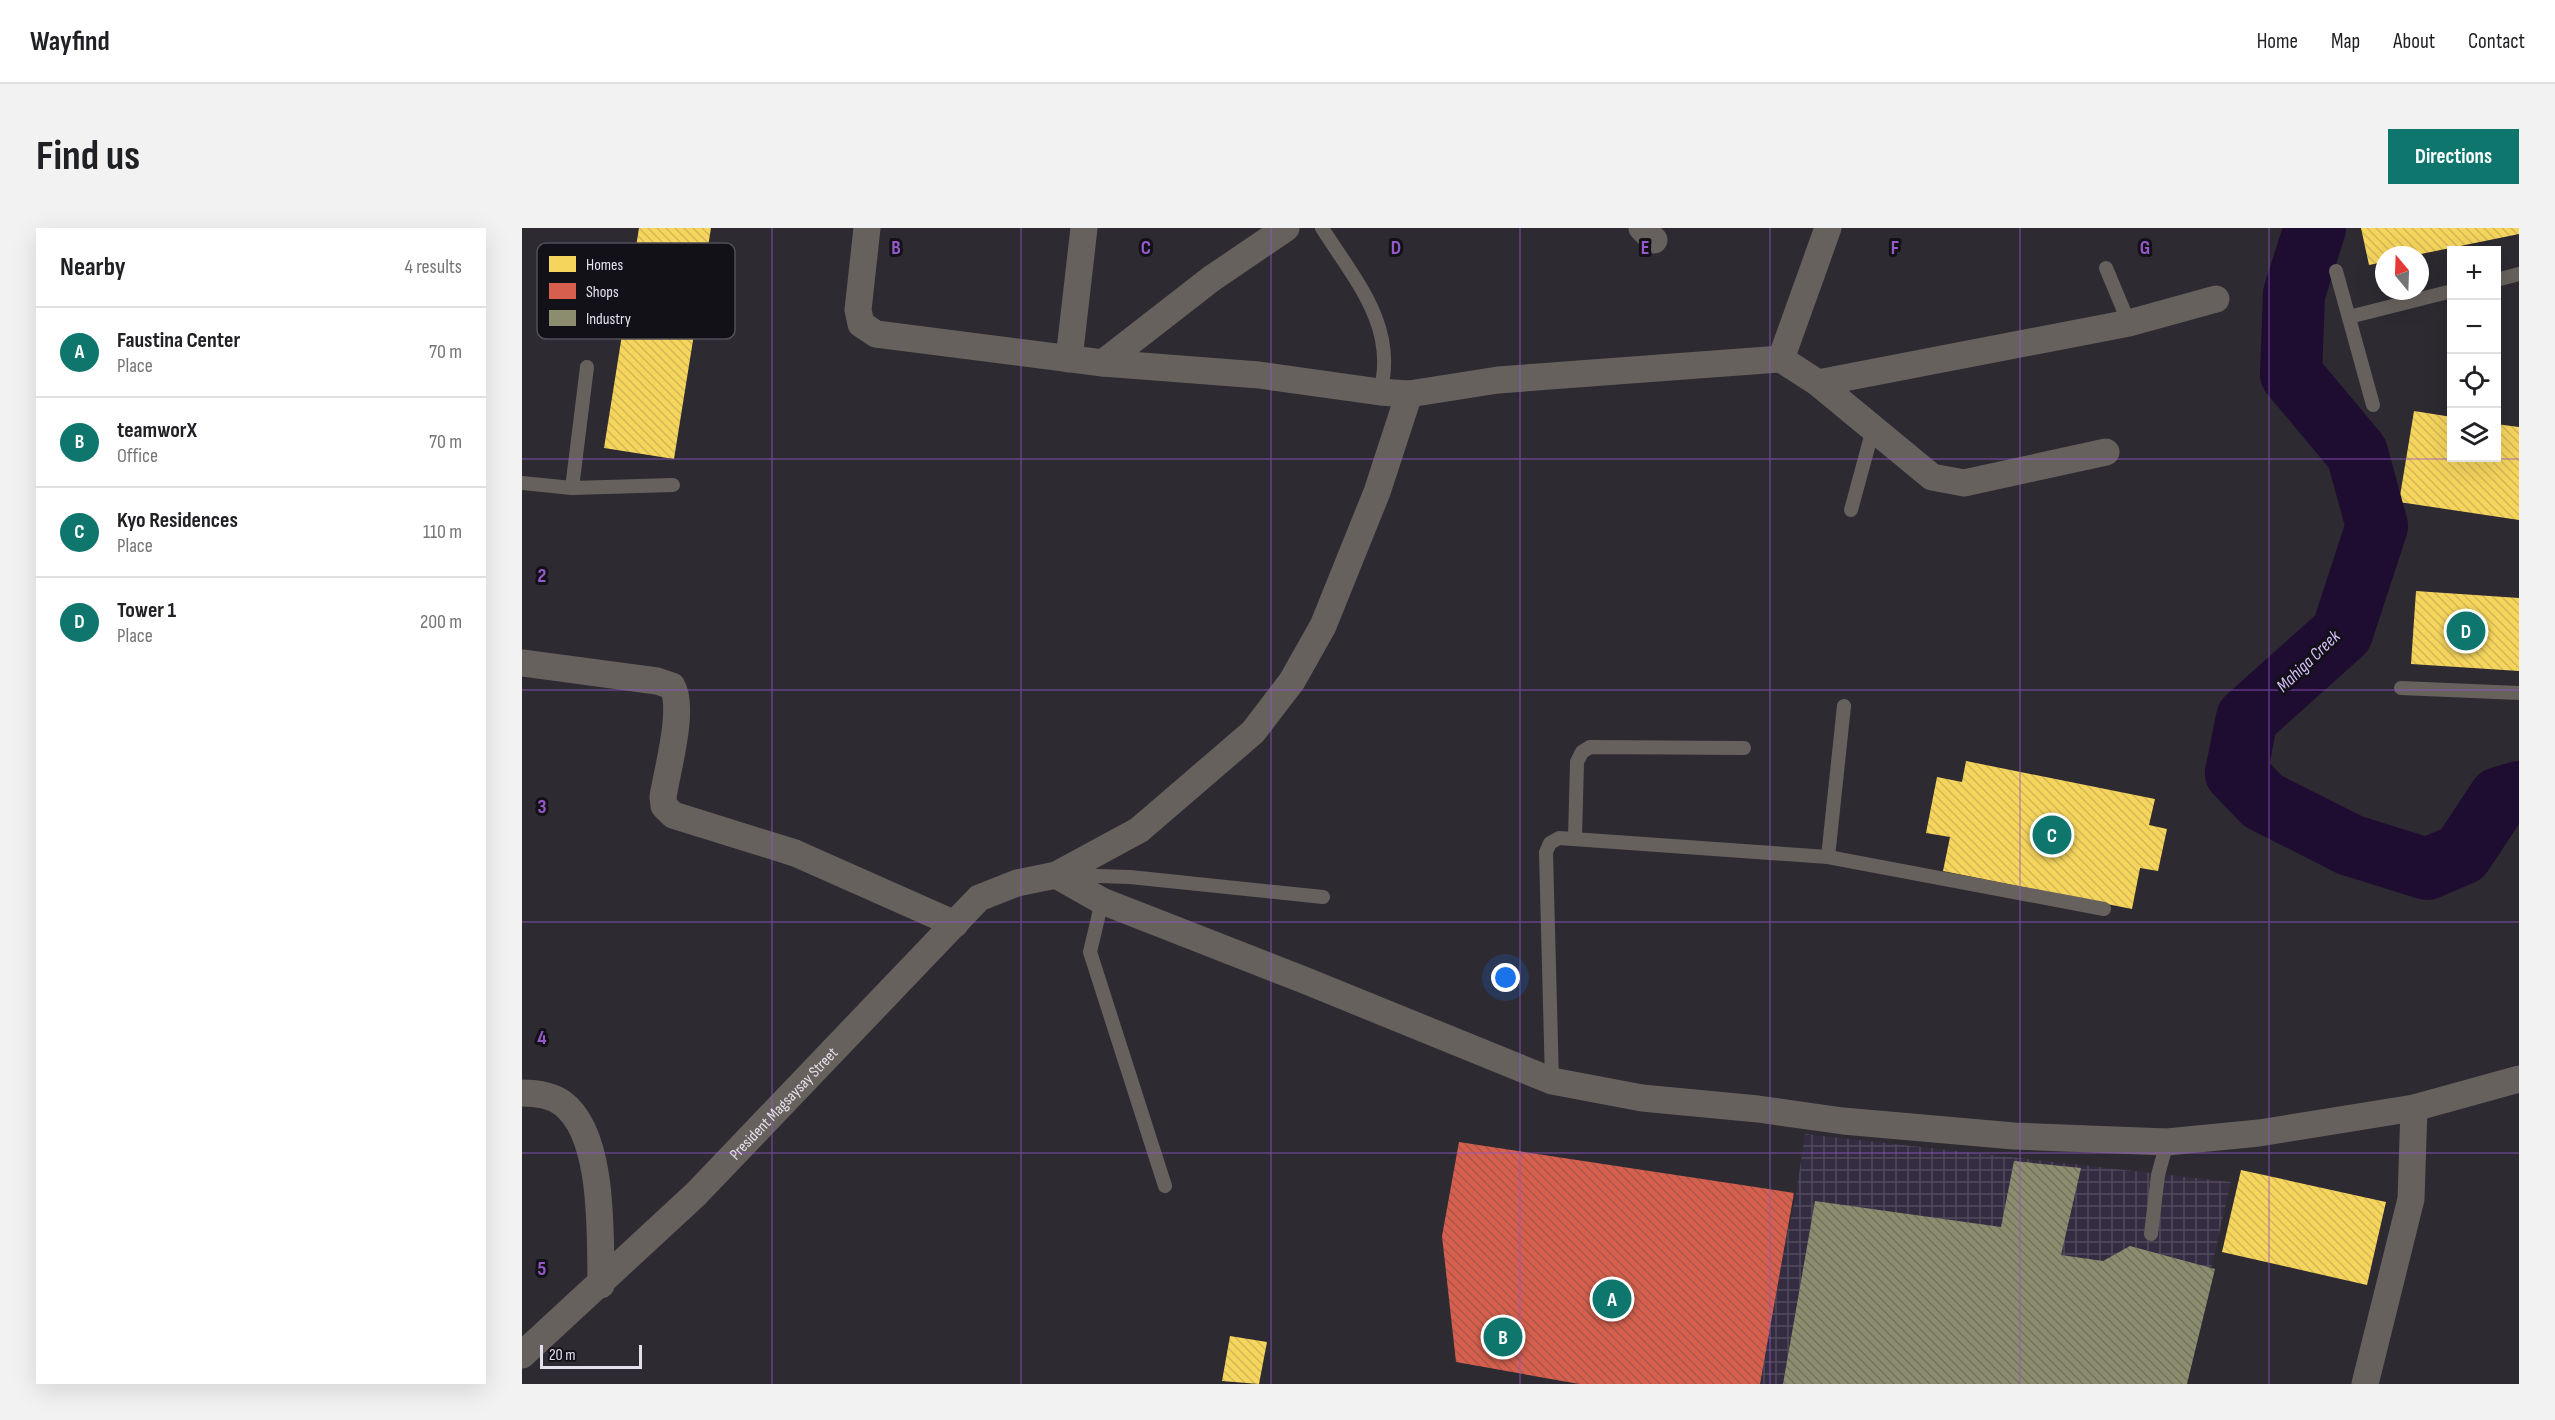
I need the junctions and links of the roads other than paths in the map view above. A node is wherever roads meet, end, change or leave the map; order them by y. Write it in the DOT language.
graph roads {
  1 [pos="867,228"];
  2 [pos="1084,228"];
  3 [pos="1286,228"];
  4 [pos="1322,228"];
  5 [pos="1828,228"];
  6 [pos="2106,268"];
  7 [pos="2336,271"];
  8 [pos="2519,274"];
  9 [pos="2501,279"];
  10 [pos="2447,292"];
  11 [pos="2216,298"];
  12 [pos="2349,317"];
  13 [pos="2129,322"];
  14 [pos="1069,359"];
  15 [pos="1781,359"];
  16 [pos="1103,363"];
  17 [pos="587,367"];
  18 [pos="1818,383"];
  19 [pos="1380,392"];
  20 [pos="1409,394"];
  21 [pos="2373,405"];
  22 [pos="1873,429"];
  23 [pos="2106,452"];
  24 [pos="522,483"];
  25 [pos="673,485"];
  26 [pos="572,488"];
  27 [pos="1851,510"];
  28 [pos="522,663"];
  29 [pos="2401,688"];
  30 [pos="2519,693"];
  31 [pos="1844,706"];
  32 [pos="1744,748"];
  33 [pos="1575,838"];
  34 [pos="1828,857"];
  35 [pos="1056,875"];
  36 [pos="1323,897"];
  37 [pos="1102,901"];
  38 [pos="2104,909"];
  39 [pos="955,924"];
  40 [pos="2519,1078"];
  41 [pos="1552,1081"];
  42 [pos="522,1093"];
  43 [pos="2414,1108"];
  44 [pos="2167,1142"];
  45 [pos="1165,1186"];
  46 [pos="2151,1234"];
  47 [pos="601,1285"];
  48 [pos="523,1352"];
  49 [pos="2365,1384"];
  1 -- 14 [label="street"];
  2 -- 14 [label="street"];
  3 -- 16 [label="street"];
  4 -- 19 [label="lane"];
  5 -- 15 [label="street"];
  6 -- 13 [label="lane"];
  7 -- 12 [label="lane"];
  8 -- 9 [label="lane"];
  10 -- 12 [label="lane"];
  11 -- 13 [label="street"];
  12 -- 21 [label="lane"];
  13 -- 18 [label="street"];
  14 -- 16 [label="street"];
  15 -- 18 [label="street"];
  15 -- 20 [label="street"];
  16 -- 19 [label="street"];
  17 -- 26 [label="lane"];
  18 -- 22 [label="street"];
  19 -- 20 [label="street"];
  20 -- 35 [label="street, President Magsaysay Street"];
  22 -- 23 [label="street"];
  22 -- 27 [label="lane"];
  24 -- 26 [label="lane"];
  25 -- 26 [label="lane"];
  28 -- 39 [label="street"];
  29 -- 30 [label="lane"];
  31 -- 34 [label="lane"];
  32 -- 33 [label="lane"];
  33 -- 34 [label="lane"];
  33 -- 41 [label="lane"];
  34 -- 38 [label="lane"];
  35 -- 36 [label="lane"];
  35 -- 37 [label="street"];
  35 -- 39 [label="street, President Magsaysay Street"];
  37 -- 41 [label="street"];
  37 -- 45 [label="lane"];
  39 -- 47 [label="street, President Magsaysay Street"];
  40 -- 43 [label="street"];
  41 -- 44 [label="street"];
  42 -- 47 [label="street"];
  43 -- 44 [label="street"];
  43 -- 49 [label="street"];
  44 -- 46 [label="lane"];
  47 -- 48 [label="street, President Magsaysay Street"];
}
